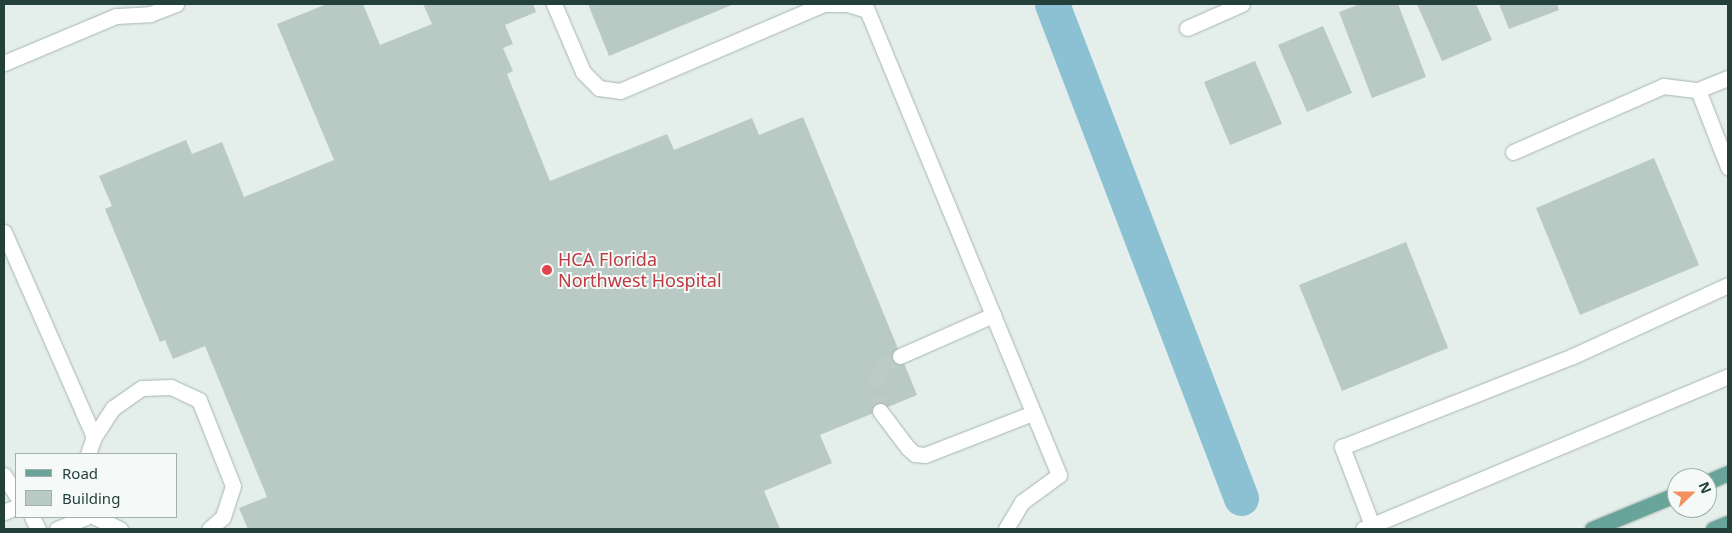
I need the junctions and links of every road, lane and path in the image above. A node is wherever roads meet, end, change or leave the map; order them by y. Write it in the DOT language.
graph roads {
  1 [pos="127,4"];
  2 [pos="176,4"];
  3 [pos="554,4"];
  4 [pos="1242,4"];
  5 [pos="116,16"];
  6 [pos="1187,28"];
  7 [pos="4,63"];
  8 [pos="1728,78"];
  9 [pos="1698,90"];
  10 [pos="1513,152"];
  11 [pos="1728,167"];
  12 [pos="4,232"];
  13 [pos="1728,285"];
  14 [pos="993,315"];
  15 [pos="900,356"];
  16 [pos="1728,376"];
  17 [pos="880,411"];
  18 [pos="1033,413"];
  19 [pos="94,437"];
  20 [pos="88,453"];
  21 [pos="4,475"];
  22 [pos="15,492"];
  23 [pos="1667,498"];
  24 [pos="84,518"];
  25 [pos="97,518"];
  26 [pos="1728,523"];
  27 [pos="1368,527"];
  28 [pos="57,529"];
  29 [pos="120,529"];
  30 [pos="209,529"];
  31 [pos="1006,529"];
  32 [pos="1592,529"];
  33 [pos="1713,529"];
  1 -- 5 [label="street"];
  2 -- 5 [label="street"];
  3 -- 14 [label="street"];
  4 -- 6 [label="street"];
  5 -- 7 [label="street"];
  8 -- 9 [label="street"];
  9 -- 10 [label="street"];
  9 -- 11 [label="street"];
  12 -- 19 [label="street"];
  13 -- 27 [label="street"];
  14 -- 15 [label="street"];
  14 -- 18 [label="street"];
  16 -- 27 [label="street"];
  17 -- 18 [label="street"];
  18 -- 31 [label="street"];
  19 -- 20 [label="street"];
  19 -- 30 [label="street"];
  21 -- 22 [label="street"];
  23 -- 32 [label="main road"];
  24 -- 28 [label="street"];
  25 -- 29 [label="street"];
  26 -- 33 [label="main road"];
}
